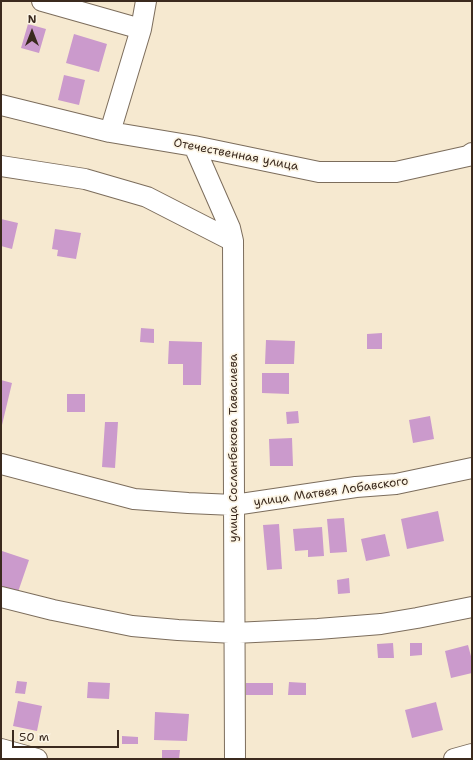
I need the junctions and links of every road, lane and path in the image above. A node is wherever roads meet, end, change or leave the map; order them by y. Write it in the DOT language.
graph roads {
  1 [pos="42,1"];
  2 [pos="146,1"];
  3 [pos="141,30"];
  4 [pos="1,105"];
  5 [pos="110,132"];
  6 [pos="194,146"];
  7 [pos="472,153"];
  8 [pos="1,166"];
  9 [pos="233,241"];
  10 [pos="1,464"];
  11 [pos="472,468"];
  12 [pos="234,505"];
  13 [pos="1,597"];
  14 [pos="472,607"];
  15 [pos="234,633"];
  16 [pos="1,749"];
  17 [pos="472,754"];
  18 [pos="37,759"];
  19 [pos="235,759"];
  20 [pos="454,759"];
  1 -- 3 [label="street"];
  2 -- 3 [label="street"];
  3 -- 5 [label="street"];
  4 -- 5 [label="street, Отечественная улица"];
  5 -- 6 [label="street, Отечественная улица"];
  6 -- 7 [label="street, Отечественная улица"];
  6 -- 9 [label="street, улица Сосланбекова Тавасиева"];
  8 -- 9 [label="street"];
  9 -- 12 [label="street, улица Сосланбекова Тавасиева"];
  10 -- 12 [label="street, улица Матвея Лобавского"];
  11 -- 12 [label="street, улица Матвея Лобавского"];
  12 -- 15 [label="street, улица Сосланбекова Тавасиева"];
  13 -- 15 [label="street"];
  14 -- 15 [label="street"];
  15 -- 19 [label="street, улица Сосланбекова Тавасиева"];
  16 -- 18 [label="street"];
  17 -- 20 [label="street"];
}
